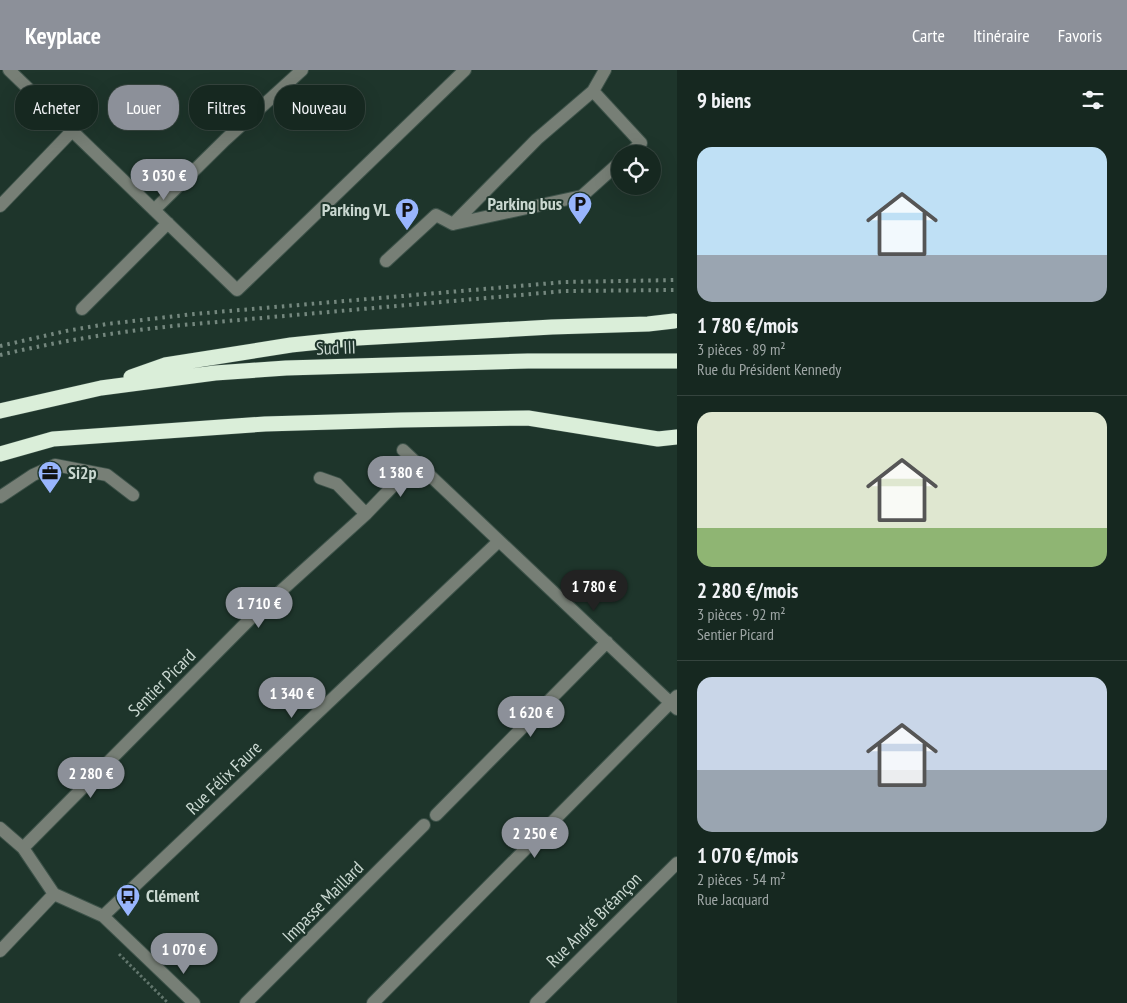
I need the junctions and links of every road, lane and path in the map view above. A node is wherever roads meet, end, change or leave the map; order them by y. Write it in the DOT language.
graph roads {
  1 [pos="9,70"];
  2 [pos="302,70"];
  3 [pos="465,70"];
  4 [pos="605,70"];
  5 [pos="593,91"];
  6 [pos="72,131"];
  7 [pos="638,145"];
  8 [pos="611,170"];
  9 [pos="0,206"];
  10 [pos="154,210"];
  11 [pos="168,223"];
  12 [pos="453,224"];
  13 [pos="386,260"];
  14 [pos="82,309"];
  15 [pos="675,318"];
  16 [pos="677,361"];
  17 [pos="101,388"];
  18 [pos="0,411"];
  19 [pos="677,437"];
  20 [pos="403,450"];
  21 [pos="0,454"];
  22 [pos="416,462"];
  23 [pos="320,478"];
  24 [pos="133,495"];
  25 [pos="0,497"];
  26 [pos="366,514"];
  27 [pos="499,541"];
  28 [pos="607,642"];
  29 [pos="675,702"];
  30 [pos="436,815"];
  31 [pos="424,825"];
  32 [pos="0,828"];
  33 [pos="23,848"];
  34 [pos="677,863"];
  35 [pos="54,894"];
  36 [pos="103,916"];
  37 [pos="0,951"];
  38 [pos="194,1003"];
  39 [pos="246,1003"];
  40 [pos="373,1003"];
  41 [pos="536,1003"];
  1 -- 6 [label="street"];
  2 -- 10 [label="street"];
  3 -- 11 [label="street"];
  4 -- 5 [label="street"];
  5 -- 7 [label="street"];
  5 -- 12 [label="street"];
  6 -- 9 [label="street"];
  6 -- 10 [label="street"];
  8 -- 12 [label="street"];
  10 -- 11 [label="street"];
  11 -- 14 [label="street"];
  12 -- 13 [label="street"];
  15 -- 17 [label="highway"];
  16 -- 17 [label="highway, Sud III"];
  17 -- 18 [label="highway, Sud III"];
  19 -- 21 [label="highway"];
  20 -- 22 [label="street"];
  22 -- 26 [label="street, Sentier Picard"];
  22 -- 27 [label="street"];
  23 -- 26 [label="street"];
  24 -- 25 [label="street"];
  26 -- 33 [label="street, Sentier Picard"];
  27 -- 28 [label="street"];
  27 -- 36 [label="street, Rue Félix Faure"];
  28 -- 29 [label="street"];
  28 -- 30 [label="street"];
  29 -- 40 [label="street"];
  31 -- 39 [label="street, Impasse Maillard"];
  32 -- 33 [label="street"];
  33 -- 35 [label="street"];
  34 -- 41 [label="street, Rue André Bréançon"];
  35 -- 36 [label="street"];
  35 -- 37 [label="street"];
  36 -- 38 [label="street"];
}
